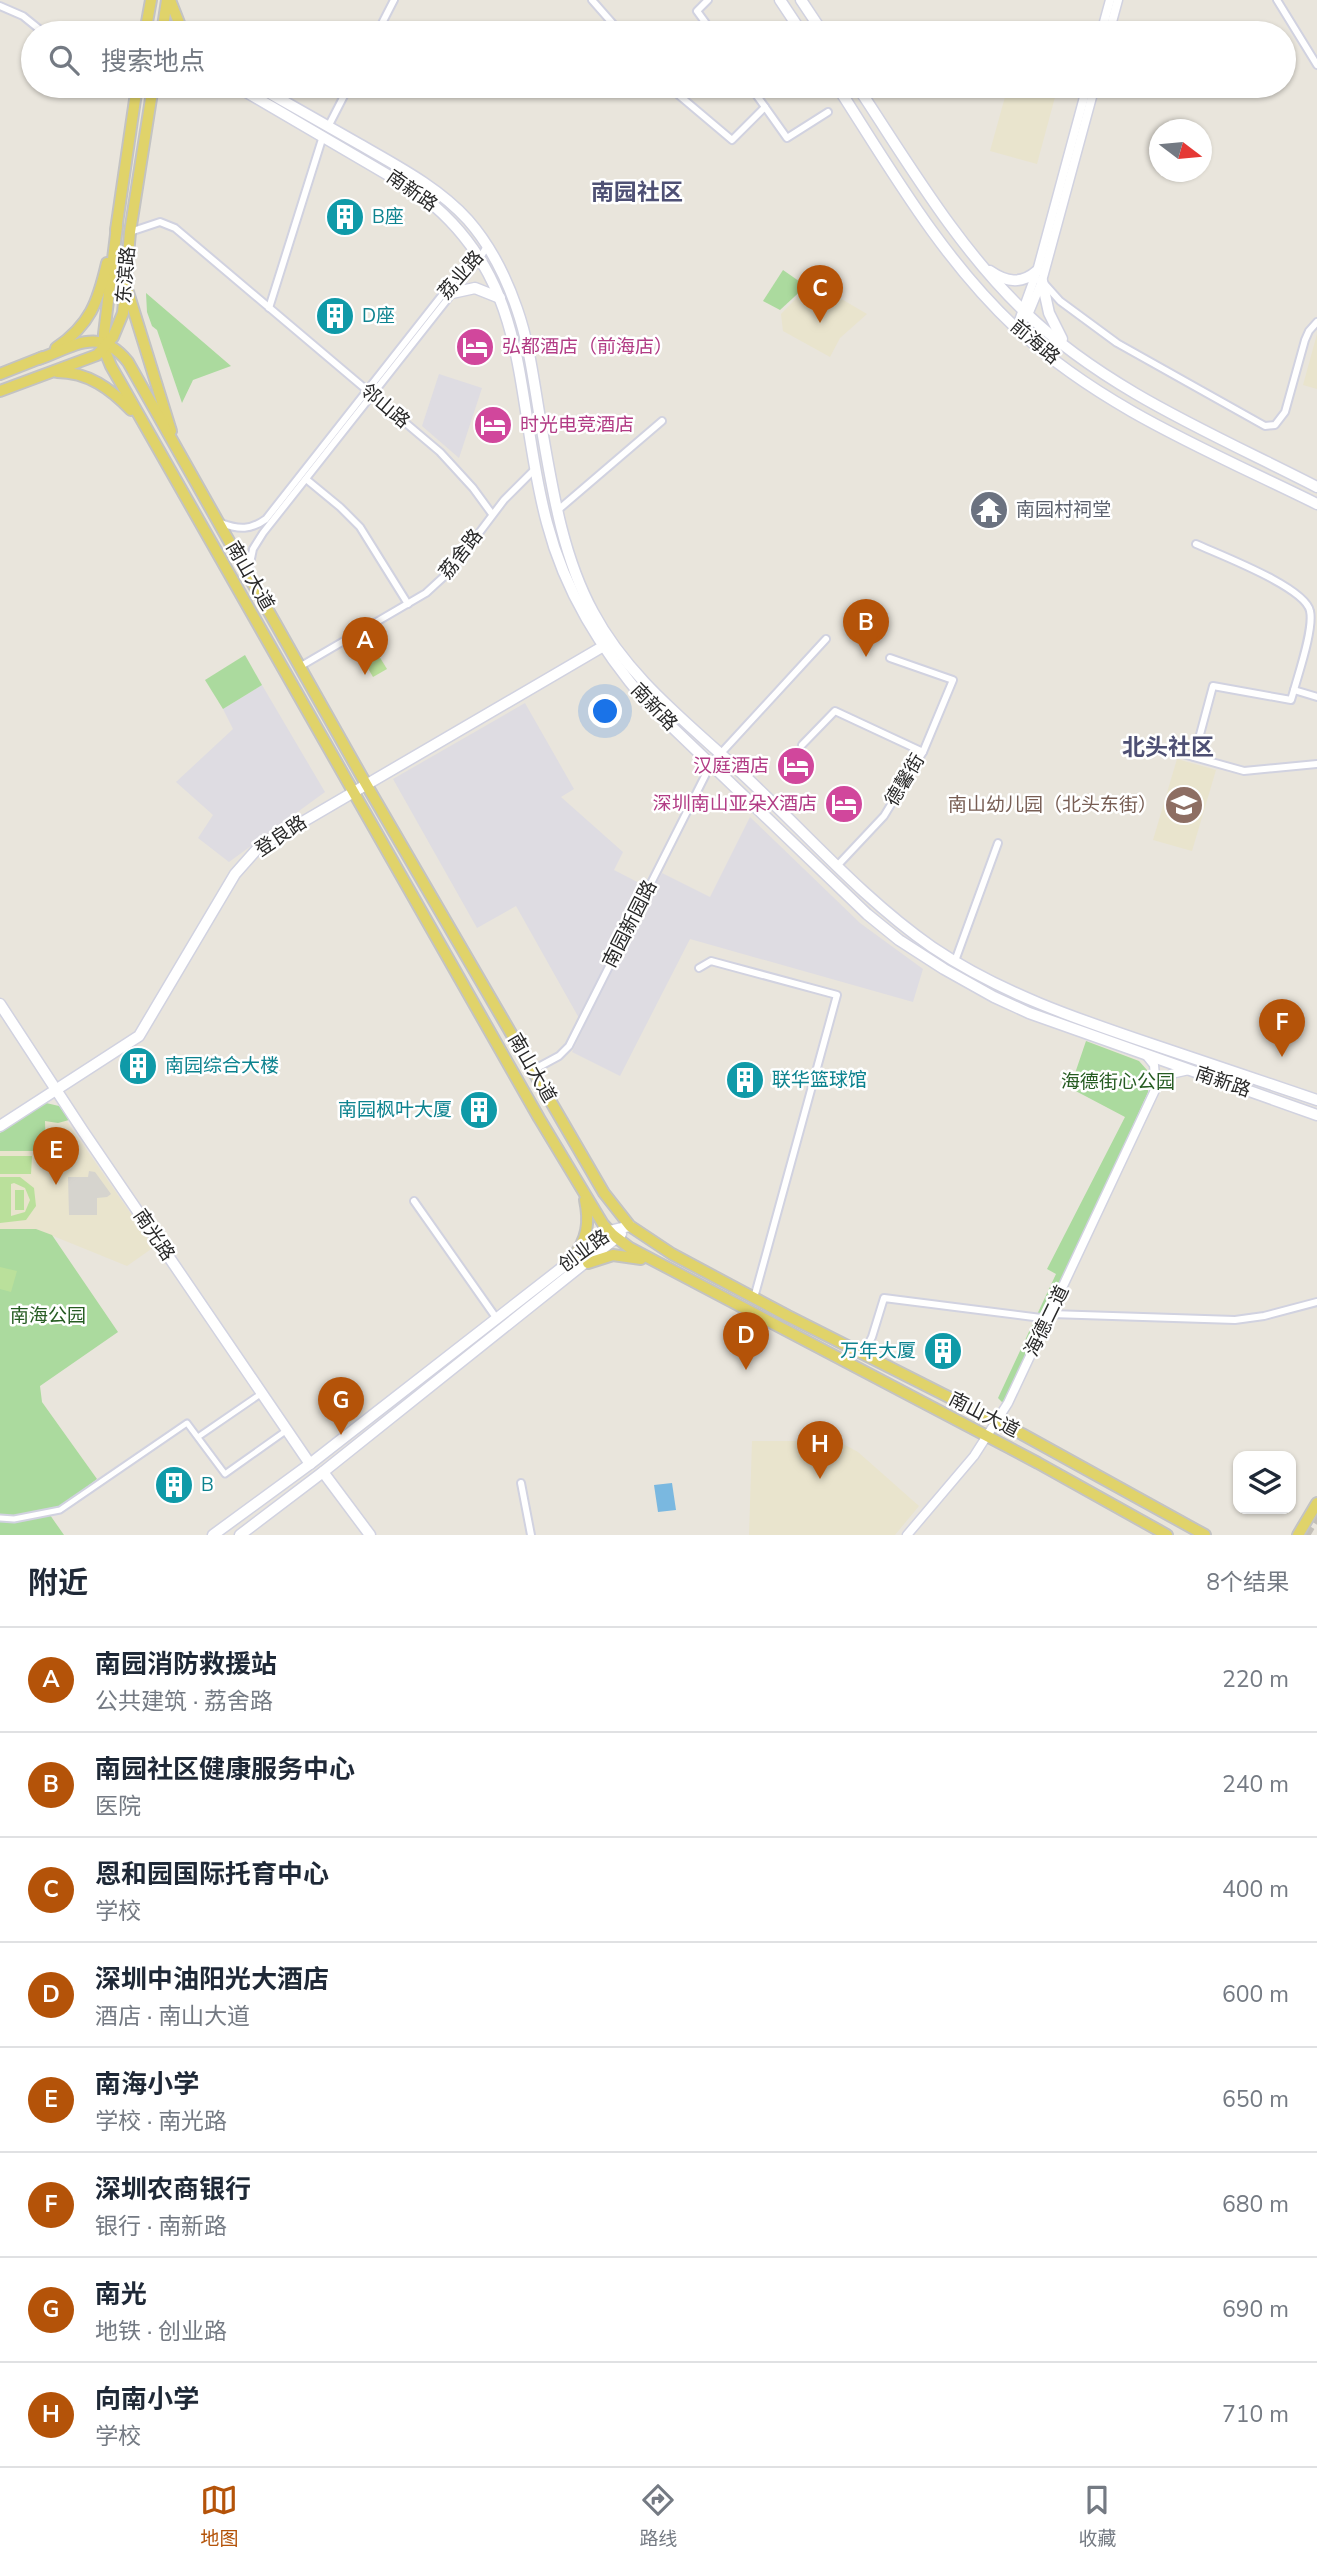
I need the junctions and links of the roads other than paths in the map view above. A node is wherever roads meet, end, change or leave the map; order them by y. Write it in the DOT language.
graph roads {
  1 [pos="151,0"];
  2 [pos="169,0"];
  3 [pos="394,0"];
  4 [pos="592,0"];
  5 [pos="708,0"];
  6 [pos="780,0"];
  7 [pos="800,0"];
  8 [pos="1110,0"];
  9 [pos="1118,0"];
  10 [pos="1277,0"];
  11 [pos="0,6"];
  12 [pos="29,21"];
  13 [pos="147,21"];
  14 [pos="165,21"];
  15 [pos="178,21"];
  16 [pos="383,21"];
  17 [pos="610,21"];
  18 [pos="705,21"];
  19 [pos="794,21"];
  20 [pos="814,21"];
  21 [pos="1104,21"];
  22 [pos="1112,21"];
  23 [pos="1290,21"];
  24 [pos="1296,31"];
  25 [pos="1317,65"];
  26 [pos="135,98"];
  27 [pos="151,98"];
  28 [pos="259,98"];
  29 [pos="275,98"];
  30 [pos="343,98"];
  31 [pos="682,98"];
  32 [pos="759,98"];
  33 [pos="844,98"];
  34 [pos="865,98"];
  35 [pos="1084,98"];
  36 [pos="1092,98"];
  37 [pos="765,107"];
  38 [pos="828,112"];
  39 [pos="326,132"];
  40 [pos="117,226"];
  41 [pos="130,232"];
  42 [pos="487,246"];
  43 [pos="478,255"];
  44 [pos="980,264"];
  45 [pos="126,267"];
  46 [pos="1037,271"];
  47 [pos="1042,281"];
  48 [pos="452,293"];
  49 [pos="500,298"];
  50 [pos="269,308"];
  51 [pos="1025,312"];
  52 [pos="1317,322"];
  53 [pos="1017,329"];
  54 [pos="106,345"];
  55 [pos="1068,348"];
  56 [pos="528,350"];
  57 [pos="517,354"];
  58 [pos="39,359"];
  59 [pos="48,373"];
  60 [pos="0,374"];
  61 [pos="0,391"];
  62 [pos="369,393"];
  63 [pos="663,421"];
  64 [pos="147,431"];
  65 [pos="174,447"];
  66 [pos="536,468"];
  67 [pos="306,479"];
  68 [pos="1317,487"];
  69 [pos="1317,504"];
  70 [pos="558,510"];
  71 [pos="492,514"];
  72 [pos="218,522"];
  73 [pos="1196,544"];
  74 [pos="248,574"];
  75 [pos="408,604"];
  76 [pos="826,639"];
  77 [pos="603,647"];
  78 [pos="890,658"];
  79 [pos="301,666"];
  80 [pos="1294,690"];
  81 [pos="1317,697"];
  82 [pos="802,745"];
  83 [pos="923,752"];
  84 [pos="1176,752"];
  85 [pos="719,754"];
  86 [pos="1195,757"];
  87 [pos="711,764"];
  88 [pos="1317,764"];
  89 [pos="366,784"];
  90 [pos="354,791"];
  91 [pos="998,843"];
  92 [pos="837,866"];
  93 [pos="955,961"];
  94 [pos="699,968"];
  95 [pos="0,1004"];
  96 [pos="1146,1055"];
  97 [pos="533,1070"];
  98 [pos="1190,1070"];
  99 [pos="1156,1088"];
  100 [pos="55,1090"];
  101 [pos="1317,1100"];
  102 [pos="1317,1115"];
  103 [pos="0,1126"];
  104 [pos="583,1190"];
  105 [pos="414,1201"];
  106 [pos="630,1226"];
  107 [pos="613,1235"];
  108 [pos="573,1258"];
  109 [pos="588,1263"];
  110 [pos="666,1268"];
  111 [pos="754,1298"];
  112 [pos="1317,1302"];
  113 [pos="1050,1316"];
  114 [pos="497,1319"];
  115 [pos="863,1354"];
  116 [pos="262,1393"];
  117 [pos="996,1421"];
  118 [pos="287,1430"];
  119 [pos="986,1436"];
  120 [pos="198,1437"];
  121 [pos="310,1464"];
  122 [pos="323,1472"];
  123 [pos="521,1483"];
  124 [pos="1317,1503"];
  125 [pos="0,1518"];
  126 [pos="1306,1521"];
  127 [pos="368,1534"];
  128 [pos="213,1535"];
  129 [pos="240,1535"];
  130 [pos="531,1535"];
  131 [pos="907,1535"];
  132 [pos="1167,1535"];
  133 [pos="1205,1535"];
  134 [pos="1290,1535"];
  135 [pos="1298,1535"];
  1 -- 13 [label="main road"];
  2 -- 14 [label="main road"];
  2 -- 15 [label="main road"];
  3 -- 16 [label="street"];
  4 -- 17 [label="street"];
  5 -- 18 [label="street"];
  6 -- 19 [label="main road"];
  7 -- 20 [label="main road"];
  8 -- 21 [label="street"];
  9 -- 22 [label="street"];
  10 -- 23 [label="street"];
  11 -- 12 [label="street"];
  24 -- 25 [label="street"];
  26 -- 40 [label="main road, 东滨路"];
  27 -- 41 [label="main road, 东滨路"];
  28 -- 39 [label="main road, 南新路"];
  29 -- 39 [label="main road, 南新路"];
  30 -- 39 [label="street"];
  31 -- 37 [label="street"];
  32 -- 37 [label="street"];
  33 -- 53 [label="main road, 前海路"];
  34 -- 44 [label="main road, 前海路"];
  35 -- 46 [label="street"];
  36 -- 47 [label="street"];
  37 -- 38 [label="street"];
  39 -- 42 [label="main road, 南新路"];
  39 -- 43 [label="main road, 南新路"];
  39 -- 50 [label="street"];
  40 -- 54 [label="main road"];
  40 -- 58 [label="main road, 东滨路"];
  41 -- 45 [label="main road, 东滨路"];
  41 -- 50 [label="street, 邻山路"];
  42 -- 43 [label="street, 荔业路"];
  42 -- 56 [label="main road, 南新路"];
  43 -- 48 [label="street, 荔业路"];
  43 -- 49 [label="main road, 南新路"];
  43 -- 62 [label="street, 荔业路"];
  44 -- 46 [label="main road"];
  44 -- 51 [label="main road, 前海路"];
  45 -- 54 [label="main road, 东滨路"];
  45 -- 65 [label="main road"];
  46 -- 51 [label="street"];
  47 -- 51 [label="street"];
  47 -- 52 [label="street"];
  47 -- 55 [label="main road"];
  48 -- 49 [label="main road"];
  48 -- 62 [label="street, 荔业路"];
  49 -- 57 [label="main road, 南新路"];
  50 -- 62 [label="street, 邻山路"];
  51 -- 53 [label="street"];
  51 -- 55 [label="main road, 前海路"];
  53 -- 69 [label="main road, 前海路"];
  54 -- 58 [label="main road"];
  54 -- 59 [label="main road"];
  54 -- 64 [label="main road, 南山大道"];
  54 -- 65 [label="main road, 南山大道"];
  55 -- 68 [label="main road, 前海路"];
  56 -- 57 [label="main road"];
  56 -- 70 [label="main road, 南新路"];
  57 -- 66 [label="main road, 南新路"];
  58 -- 60 [label="main road, 东滨路"];
  59 -- 61 [label="main road"];
  59 -- 64 [label="main road"];
  62 -- 67 [label="street, 荔业路"];
  62 -- 71 [label="street, 邻山路"];
  62 -- 72 [label="street, 荔业路"];
  63 -- 70 [label="street"];
  64 -- 90 [label="main road, 南山大道"];
  65 -- 72 [label="main road, 南山大道"];
  66 -- 71 [label="street, 荔舍路"];
  66 -- 77 [label="main road, 南新路"];
  67 -- 74 [label="street, 荔业路"];
  67 -- 75 [label="street"];
  70 -- 85 [label="main road, 南新路"];
  71 -- 75 [label="street, 荔舍路"];
  72 -- 74 [label="main road, 南山大道"];
  73 -- 80 [label="street"];
  74 -- 79 [label="main road, 南山大道"];
  75 -- 79 [label="street, 荔舍路"];
  76 -- 85 [label="street, 南园新园路"];
  77 -- 87 [label="main road, 南新路"];
  77 -- 89 [label="main road, 登良路"];
  78 -- 83 [label="street, 德馨街"];
  79 -- 89 [label="main road, 南山大道"];
  80 -- 81 [label="street"];
  80 -- 86 [label="street"];
  82 -- 83 [label="street"];
  83 -- 92 [label="street, 德馨街"];
  84 -- 86 [label="street"];
  85 -- 87 [label="street, 南园新园路"];
  85 -- 92 [label="main road, 南新路"];
  86 -- 88 [label="street"];
  87 -- 96 [label="main road, 南新路"];
  87 -- 97 [label="street, 南园新园路"];
  89 -- 90 [label="main road, 登良路"];
  89 -- 97 [label="main road, 南山大道"];
  90 -- 100 [label="main road, 登良路"];
  90 -- 104 [label="main road, 南山大道"];
  91 -- 93 [label="street"];
  92 -- 93 [label="main road, 南新路"];
  93 -- 101 [label="main road, 南新路"];
  94 -- 111 [label="street"];
  95 -- 100 [label="main road, 南光路"];
  96 -- 98 [label="main road, 南新路"];
  96 -- 99 [label="street"];
  97 -- 106 [label="main road, 南山大道"];
  98 -- 99 [label="street"];
  98 -- 102 [label="main road, 南新路"];
  99 -- 113 [label="street, 海德二道"];
  100 -- 103 [label="main road, 登良路"];
  100 -- 116 [label="main road, 南光路"];
  104 -- 107 [label="main road, 南山大道"];
  104 -- 108 [label="main road"];
  105 -- 114 [label="street"];
  106 -- 107 [label="main road, 创业路"];
  106 -- 111 [label="main road, 南山大道"];
  107 -- 108 [label="main road, 创业路"];
  107 -- 109 [label="main road, 创业路"];
  107 -- 110 [label="main road, 南山大道"];
  108 -- 114 [label="main road, 创业路"];
  109 -- 110 [label="main road"];
  109 -- 122 [label="main road, 创业路"];
  110 -- 119 [label="main road, 南山大道"];
  111 -- 115 [label="main road, 南山大道"];
  112 -- 113 [label="street"];
  113 -- 115 [label="street"];
  113 -- 117 [label="street, 海德二道"];
  114 -- 121 [label="main road, 创业路"];
  115 -- 117 [label="main road, 南山大道"];
  116 -- 118 [label="main road, 南光路"];
  116 -- 120 [label="street"];
  117 -- 119 [label="street, 海德二道"];
  117 -- 133 [label="main road, 南山大道"];
  118 -- 120 [label="street"];
  118 -- 121 [label="main road, 南光路"];
  119 -- 131 [label="street, 海德二道"];
  119 -- 132 [label="main road, 南山大道"];
  120 -- 125 [label="street"];
  121 -- 128 [label="main road, 创业路"];
  122 -- 127 [label="main road"];
  122 -- 129 [label="main road, 创业路"];
  123 -- 130 [label="street"];
  124 -- 126 [label="main road"];
  126 -- 134 [label="main road"];
  126 -- 135 [label="main road"];
}
